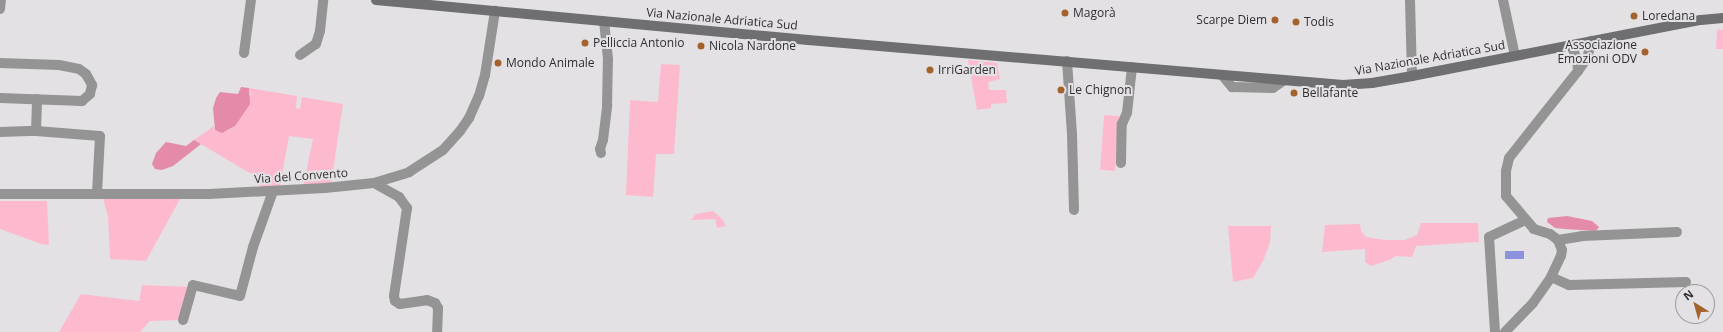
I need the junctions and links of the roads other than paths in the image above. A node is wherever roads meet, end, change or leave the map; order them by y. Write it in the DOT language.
graph roads {
  1 [pos="1,0"];
  2 [pos="251,0"];
  3 [pos="323,0"];
  4 [pos="376,0"];
  5 [pos="1410,0"];
  6 [pos="1503,0"];
  7 [pos="460,4"];
  8 [pos="0,9"];
  9 [pos="495,11"];
  10 [pos="1723,18"];
  11 [pos="604,20"];
  12 [pos="1592,41"];
  13 [pos="1572,45"];
  14 [pos="244,53"];
  15 [pos="300,56"];
  16 [pos="1515,56"];
  17 [pos="1066,61"];
  18 [pos="0,63"];
  19 [pos="1132,67"];
  20 [pos="1578,71"];
  21 [pos="1412,76"];
  22 [pos="0,98"];
  23 [pos="37,99"];
  24 [pos="36,131"];
  25 [pos="0,132"];
  26 [pos="601,153"];
  27 [pos="1121,163"];
  28 [pos="374,183"];
  29 [pos="273,191"];
  30 [pos="0,194"];
  31 [pos="97,194"];
  32 [pos="1074,210"];
  33 [pos="1525,220"];
  34 [pos="1677,232"];
  35 [pos="1558,240"];
  36 [pos="1551,277"];
  37 [pos="1686,282"];
  38 [pos="183,320"];
  39 [pos="437,332"];
  40 [pos="1495,332"];
  41 [pos="1505,332"];
  1 -- 8 [label="street"];
  2 -- 14 [label="street"];
  3 -- 15 [label="street"];
  4 -- 7 [label="main road, Via Nazionale Adriatica Sud"];
  5 -- 21 [label="street"];
  6 -- 16 [label="street"];
  7 -- 9 [label="main road, Via Nazionale Adriatica Sud"];
  9 -- 11 [label="main road, Via Nazionale Adriatica Sud"];
  9 -- 28 [label="street, Via del Convento"];
  10 -- 12 [label="main road, Via Nazionale Adriatica Sud"];
  11 -- 17 [label="main road, Via Nazionale Adriatica Sud"];
  11 -- 26 [label="street"];
  12 -- 13 [label="main road, Via Nazionale Adriatica Sud"];
  12 -- 20 [label="street"];
  13 -- 16 [label="main road, Via Nazionale Adriatica Sud"];
  13 -- 20 [label="street"];
  16 -- 21 [label="main road, Via Nazionale Adriatica Sud"];
  17 -- 19 [label="main road, Via Nazionale Adriatica Sud"];
  17 -- 32 [label="street"];
  18 -- 23 [label="street"];
  19 -- 21 [label="main road, Via Nazionale Adriatica Sud"];
  19 -- 27 [label="street"];
  20 -- 33 [label="street"];
  22 -- 23 [label="street"];
  23 -- 24 [label="street"];
  24 -- 25 [label="street"];
  24 -- 31 [label="street"];
  28 -- 29 [label="street, Via del Convento"];
  28 -- 39 [label="street"];
  29 -- 31 [label="street, Via del Convento"];
  29 -- 38 [label="street"];
  30 -- 31 [label="street, Via del Convento"];
  33 -- 35 [label="street"];
  33 -- 40 [label="street"];
  34 -- 35 [label="street"];
  35 -- 36 [label="street"];
  36 -- 37 [label="street"];
  36 -- 41 [label="street"];
}
